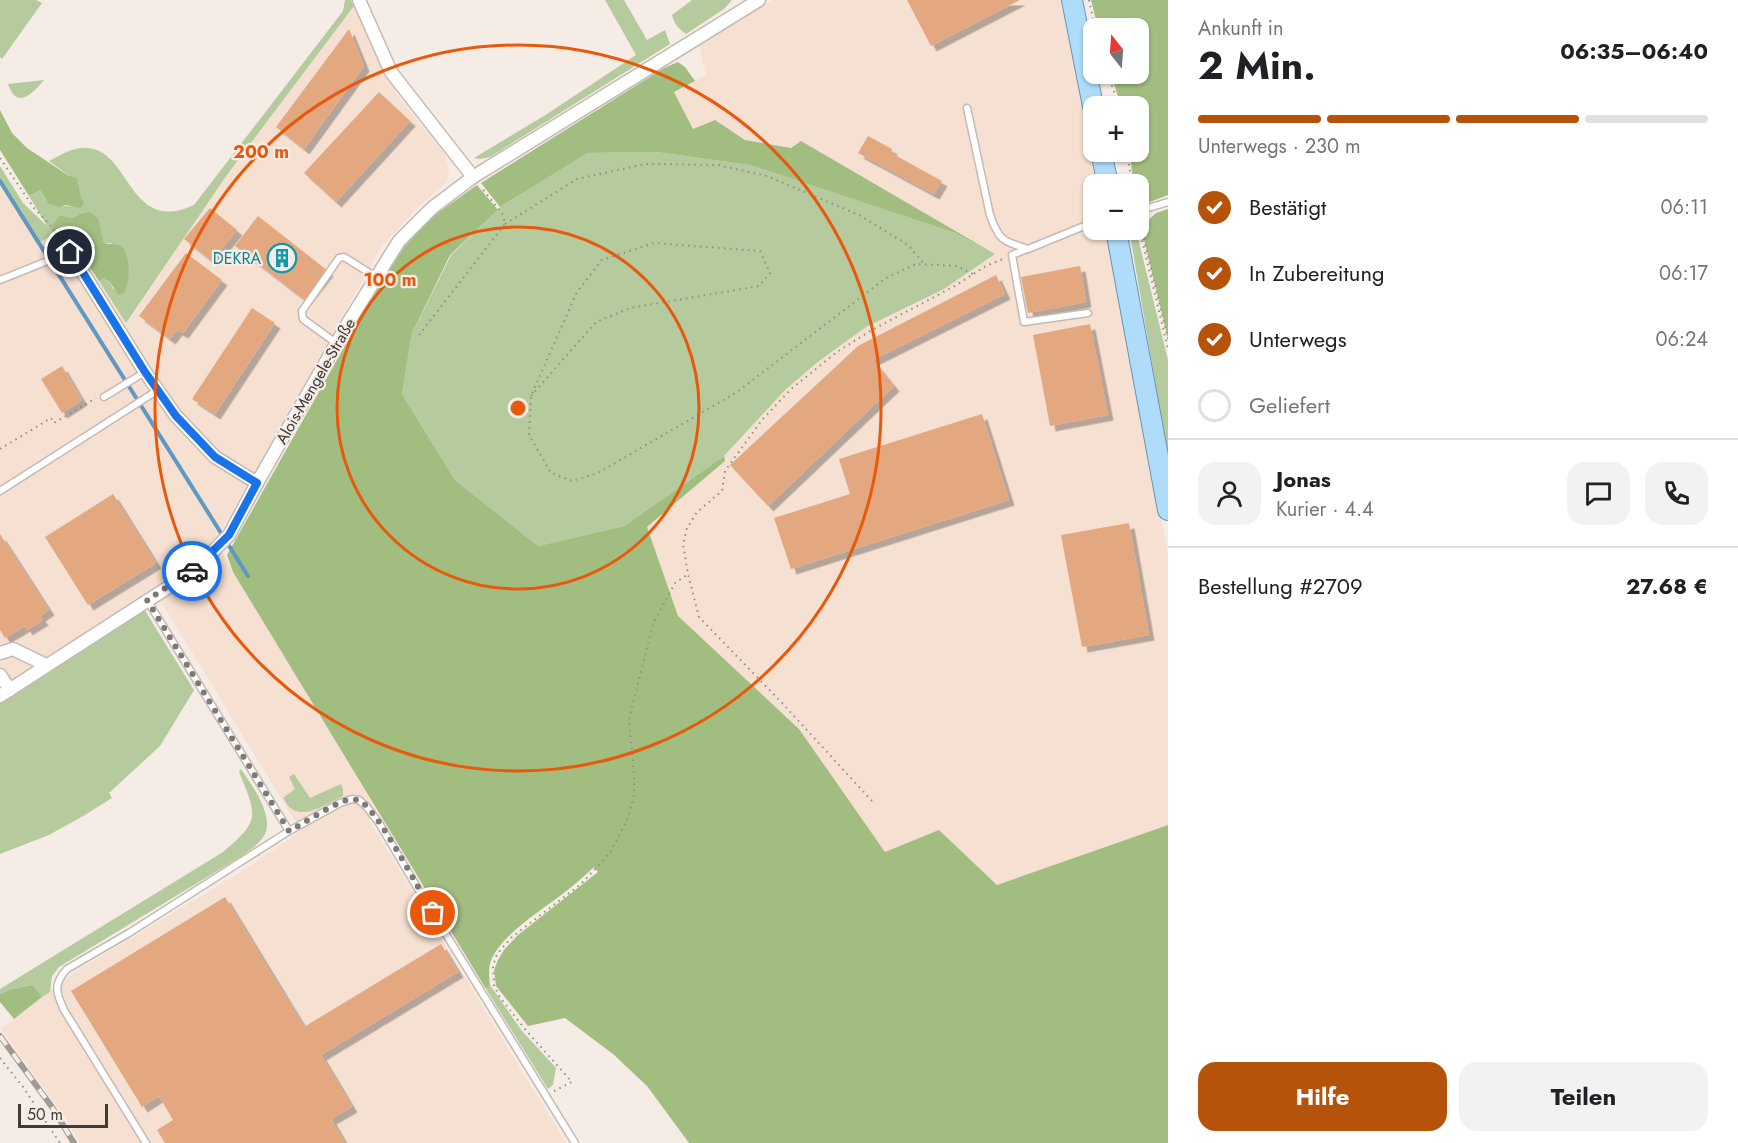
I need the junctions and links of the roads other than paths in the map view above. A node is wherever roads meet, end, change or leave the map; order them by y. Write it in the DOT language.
graph roads {
  1 [pos="359,0"];
  2 [pos="759,0"];
  3 [pos="1072,0"];
  4 [pos="1091,96"];
  5 [pos="967,108"];
  6 [pos="473,177"];
  7 [pos="1168,202"];
  8 [pos="1149,208"];
  9 [pos="1083,226"];
  10 [pos="1118,240"];
  11 [pos="1028,249"];
  12 [pos="70,252"];
  13 [pos="376,277"];
  14 [pos="0,280"];
  15 [pos="1088,313"];
  16 [pos="336,343"];
  17 [pos="145,372"];
  18 [pos="158,390"];
  19 [pos="104,397"];
  20 [pos="257,483"];
  21 [pos="0,490"];
  22 [pos="1168,510"];
  23 [pos="147,600"];
  24 [pos="0,653"];
  25 [pos="46,665"];
  26 [pos="0,675"];
  27 [pos="5,693"];
  28 [pos="289,831"];
  29 [pos="146,1143"];
  30 [pos="575,1143"];
  1 -- 6 [label="street"];
  2 -- 6 [label="street, Alois-Mengele-Straße"];
  3 -- 4 [label="main road"];
  5 -- 11 [label="lane"];
  6 -- 13 [label="street, Alois-Mengele-Straße"];
  7 -- 8 [label="lane"];
  9 -- 11 [label="lane"];
  10 -- 22 [label="main road"];
  11 -- 15 [label="lane"];
  12 -- 14 [label="lane"];
  12 -- 17 [label="street"];
  13 -- 16 [label="street, Alois-Mengele-Straße"];
  13 -- 16 [label="lane"];
  16 -- 20 [label="street, Alois-Mengele-Straße"];
  17 -- 18 [label="street"];
  17 -- 19 [label="lane"];
  18 -- 20 [label="street"];
  18 -- 21 [label="lane"];
  20 -- 23 [label="street, Alois-Mengele-Straße"];
  23 -- 25 [label="street, Alois-Mengele-Straße"];
  23 -- 28 [label="lane"];
  24 -- 25 [label="street"];
  25 -- 27 [label="street, Alois-Mengele-Straße"];
  26 -- 27 [label="street"];
  28 -- 29 [label="lane"];
  28 -- 30 [label="lane"];
}
